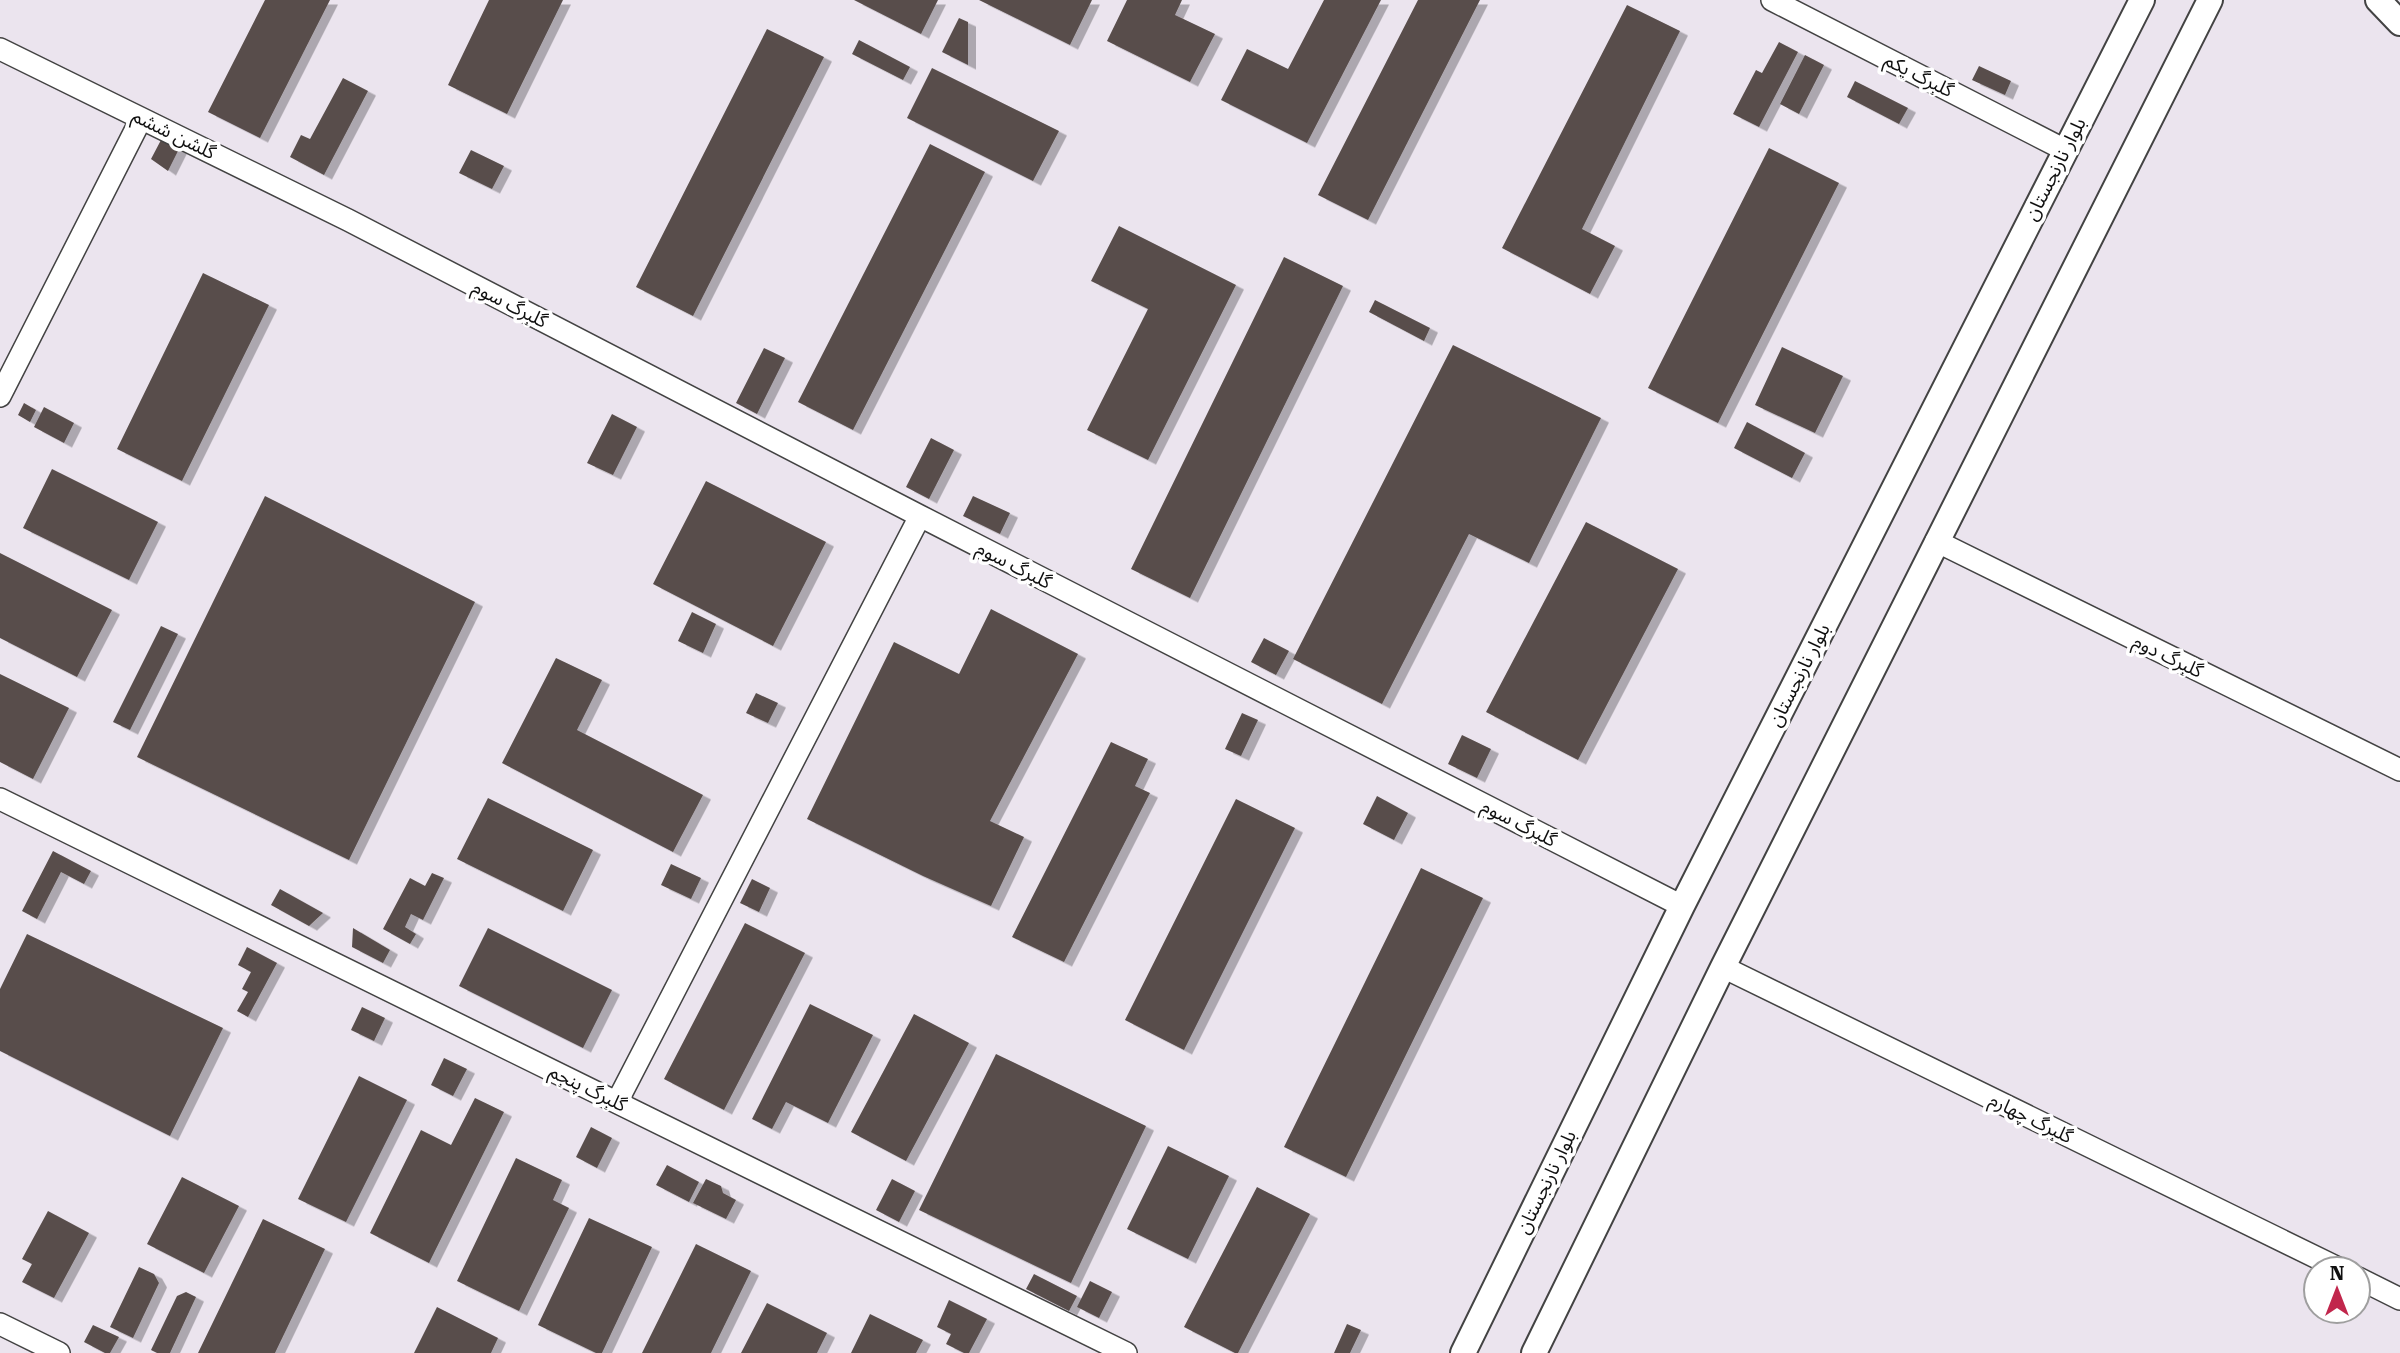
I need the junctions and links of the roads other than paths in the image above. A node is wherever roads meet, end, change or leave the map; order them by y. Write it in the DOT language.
graph roads {
  1 [pos="1772,0"];
  2 [pos="2142,0"];
  3 [pos="2210,0"];
  4 [pos="2378,0"];
  5 [pos="2400,23"];
  6 [pos="0,49"];
  7 [pos="141,118"];
  8 [pos="2065,150"];
  9 [pos="348,220"];
  10 [pos="0,396"];
  11 [pos="920,516"];
  12 [pos="1936,541"];
  13 [pos="2400,771"];
  14 [pos="0,799"];
  15 [pos="1682,906"];
  16 [pos="1723,967"];
  17 [pos="617,1102"];
  18 [pos="2311,1255"];
  19 [pos="2372,1285"];
  20 [pos="2400,1298"];
  21 [pos="0,1324"];
  22 [pos="59,1353"];
  23 [pos="1126,1353"];
  24 [pos="1462,1353"];
  25 [pos="1534,1353"];
  1 -- 8 [label="street, گلبرگ یکم"];
  2 -- 8 [label="street, بلوار نارنجستان"];
  3 -- 12 [label="street"];
  4 -- 5 [label="street"];
  6 -- 7 [label="street, گلشن ششم"];
  7 -- 9 [label="street, گلشن ششم"];
  7 -- 10 [label="street"];
  8 -- 15 [label="street, بلوار نارنجستان"];
  9 -- 11 [label="street, گلبرگ سوم"];
  11 -- 15 [label="street, گلبرگ سوم"];
  11 -- 17 [label="street"];
  12 -- 13 [label="street, گلبرگ دوم"];
  12 -- 16 [label="street"];
  14 -- 17 [label="street, گلبرگ پنجم"];
  15 -- 24 [label="street, بلوار نارنجستان"];
  16 -- 18 [label="street, گلبرگ چهارم"];
  16 -- 25 [label="street"];
  17 -- 23 [label="street, گلبرگ پنجم"];
  19 -- 20 [label="street"];
  21 -- 22 [label="street"];
}
